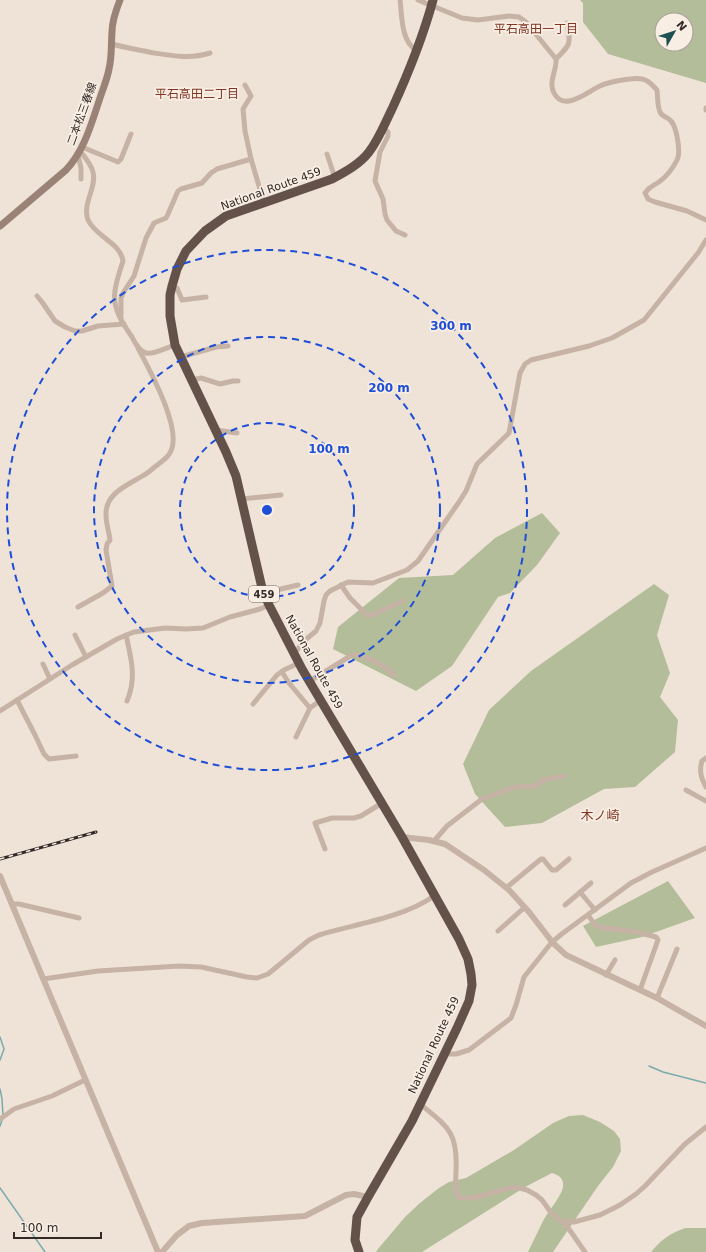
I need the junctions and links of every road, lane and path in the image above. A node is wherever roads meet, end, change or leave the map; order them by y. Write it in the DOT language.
graph roads {
  1 [pos="120,0"];
  2 [pos="400,0"];
  3 [pos="418,0"];
  4 [pos="432,3"];
  5 [pos="567,22"];
  6 [pos="112,44"];
  7 [pos="416,50"];
  8 [pos="210,53"];
  9 [pos="556,59"];
  10 [pos="245,85"];
  11 [pos="383,128"];
  12 [pos="131,134"];
  13 [pos="80,151"];
  14 [pos="327,154"];
  15 [pos="251,159"];
  16 [pos="335,178"];
  17 [pos="81,179"];
  18 [pos="264,203"];
  19 [pos="706,220"];
  20 [pos="0,226"];
  21 [pos="405,235"];
  22 [pos="706,240"];
  23 [pos="172,286"];
  24 [pos="37,296"];
  25 [pos="206,297"];
  26 [pos="123,322"];
  27 [pos="176,345"];
  28 [pos="228,346"];
  29 [pos="138,348"];
  30 [pos="181,357"];
  31 [pos="192,380"];
  32 [pos="238,381"];
  33 [pos="216,430"];
  34 [pos="237,433"];
  35 [pos="281,495"];
  36 [pos="241,499"];
  37 [pos="298,585"];
  38 [pos="341,585"];
  39 [pos="264,593"];
  40 [pos="403,601"];
  41 [pos="268,606"];
  42 [pos="78,607"];
  43 [pos="75,635"];
  44 [pos="126,635"];
  45 [pos="294,653"];
  46 [pos="86,657"];
  47 [pos="299,663"];
  48 [pos="43,664"];
  49 [pos="282,672"];
  50 [pos="394,675"];
  51 [pos="50,679"];
  52 [pos="310,682"];
  53 [pos="17,700"];
  54 [pos="321,700"];
  55 [pos="127,701"];
  56 [pos="253,704"];
  57 [pos="310,708"];
  58 [pos="0,711"];
  59 [pos="296,737"];
  60 [pos="76,756"];
  61 [pos="706,758"];
  62 [pos="564,776"];
  63 [pos="706,787"];
  64 [pos="686,790"];
  65 [pos="706,801"];
  66 [pos="382,803"];
  67 [pos="402,837"];
  68 [pos="434,841"];
  69 [pos="706,848"];
  70 [pos="325,849"];
  71 [pos="569,859"];
  72 [pos="0,876"];
  73 [pos="591,883"];
  74 [pos="506,888"];
  75 [pos="580,892"];
  76 [pos="434,896"];
  77 [pos="12,904"];
  78 [pos="565,905"];
  79 [pos="525,907"];
  80 [pos="595,910"];
  81 [pos="588,915"];
  82 [pos="79,918"];
  83 [pos="498,931"];
  84 [pos="552,942"];
  85 [pos="678,949"];
  86 [pos="615,960"];
  87 [pos="606,975"];
  88 [pos="43,979"];
  89 [pos="640,990"];
  90 [pos="657,998"];
  91 [pos="706,1026"];
  92 [pos="444,1054"];
  93 [pos="85,1080"];
  94 [pos="420,1104"];
  95 [pos="0,1119"];
  96 [pos="706,1127"];
  97 [pos="368,1197"];
  98 [pos="564,1222"];
  99 [pos="158,1252"];
  100 [pos="162,1252"];
  101 [pos="359,1252"];
  102 [pos="585,1252"];
  1 -- 6 [label="main road, 二本松三春線"];
  2 -- 7 [label="street"];
  3 -- 4 [label="street"];
  4 -- 7 [label="highway, National Route 459 / 459"];
  4 -- 9 [label="street"];
  5 -- 9 [label="street"];
  6 -- 8 [label="street"];
  6 -- 13 [label="main road, 二本松三春線"];
  7 -- 11 [label="highway, National Route 459 / 459"];
  9 -- 19 [label="street"];
  10 -- 15 [label="street"];
  11 -- 16 [label="highway, National Route 459 / 459"];
  11 -- 21 [label="street"];
  12 -- 13 [label="street"];
  13 -- 17 [label="street"];
  13 -- 20 [label="main road, 二本松三春線"];
  13 -- 26 [label="street"];
  14 -- 16 [label="street"];
  15 -- 18 [label="street"];
  15 -- 26 [label="street"];
  16 -- 18 [label="highway, National Route 459 / 459"];
  18 -- 23 [label="highway, National Route 459 / 459"];
  22 -- 38 [label="street"];
  23 -- 25 [label="street"];
  23 -- 27 [label="highway, National Route 459 / 459"];
  24 -- 26 [label="street"];
  26 -- 29 [label="street"];
  27 -- 29 [label="street"];
  27 -- 30 [label="highway, National Route 459 / 459"];
  28 -- 30 [label="street"];
  29 -- 42 [label="street"];
  30 -- 31 [label="highway, National Route 459 / 459"];
  31 -- 32 [label="street"];
  31 -- 33 [label="highway, National Route 459 / 459"];
  33 -- 34 [label="street"];
  33 -- 36 [label="highway, National Route 459 / 459"];
  35 -- 36 [label="street"];
  36 -- 39 [label="highway, National Route 459 / 459"];
  37 -- 39 [label="street"];
  38 -- 40 [label="street"];
  38 -- 45 [label="street"];
  39 -- 41 [label="highway, National Route 459 / 459"];
  41 -- 44 [label="street"];
  41 -- 45 [label="highway, National Route 459 / 459"];
  43 -- 46 [label="street"];
  44 -- 46 [label="street"];
  44 -- 55 [label="street"];
  45 -- 47 [label="highway, National Route 459 / 459"];
  46 -- 51 [label="street"];
  47 -- 49 [label="street"];
  47 -- 52 [label="highway, National Route 459 / 459"];
  48 -- 51 [label="street"];
  49 -- 56 [label="street"];
  49 -- 57 [label="street"];
  50 -- 52 [label="street"];
  51 -- 53 [label="street"];
  52 -- 54 [label="highway, National Route 459 / 459"];
  53 -- 58 [label="street"];
  53 -- 60 [label="street"];
  54 -- 57 [label="street"];
  54 -- 66 [label="highway, National Route 459 / 459"];
  57 -- 59 [label="street"];
  61 -- 63 [label="street"];
  62 -- 68 [label="street"];
  64 -- 65 [label="street"];
  66 -- 67 [label="highway, National Route 459 / 459"];
  66 -- 70 [label="street"];
  67 -- 68 [label="street"];
  67 -- 76 [label="highway, National Route 459 / 459"];
  68 -- 74 [label="street"];
  69 -- 80 [label="street"];
  71 -- 74 [label="street"];
  72 -- 77 [label="street"];
  73 -- 75 [label="street"];
  74 -- 79 [label="street"];
  75 -- 78 [label="street"];
  75 -- 80 [label="street"];
  76 -- 88 [label="street"];
  76 -- 92 [label="highway, National Route 459 / 459"];
  77 -- 82 [label="street"];
  77 -- 88 [label="street"];
  79 -- 83 [label="street"];
  79 -- 84 [label="street"];
  80 -- 81 [label="street"];
  81 -- 84 [label="street"];
  81 -- 89 [label="street"];
  84 -- 87 [label="street"];
  84 -- 92 [label="street"];
  85 -- 90 [label="street"];
  86 -- 87 [label="street"];
  87 -- 89 [label="street"];
  88 -- 93 [label="street"];
  89 -- 90 [label="street"];
  90 -- 91 [label="street"];
  92 -- 94 [label="highway, National Route 459 / 459"];
  93 -- 95 [label="street"];
  93 -- 99 [label="street"];
  94 -- 97 [label="highway, National Route 459 / 459"];
  94 -- 98 [label="street"];
  96 -- 98 [label="street"];
  97 -- 100 [label="street"];
  97 -- 101 [label="highway, National Route 459 / 459"];
  98 -- 102 [label="street"];
}
